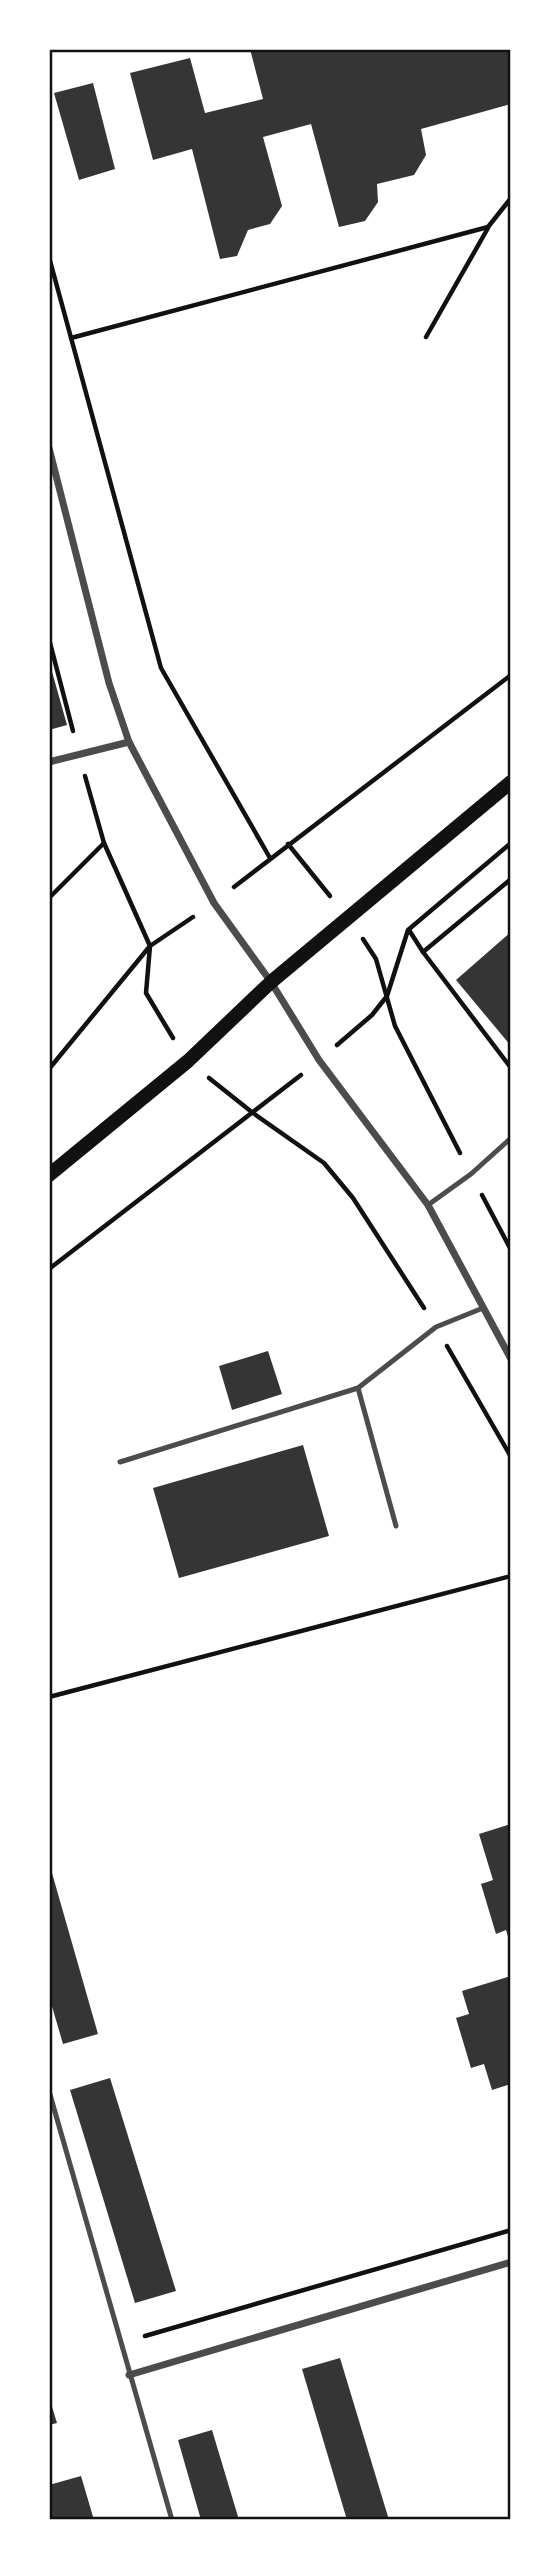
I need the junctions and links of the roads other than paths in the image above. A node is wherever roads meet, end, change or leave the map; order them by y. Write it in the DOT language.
graph roads {
  1 [pos="49,449"];
  2 [pos="129,742"];
  3 [pos="49,762"];
  4 [pos="511,782"];
  5 [pos="271,982"];
  6 [pos="511,1138"];
  7 [pos="49,1175"];
  8 [pos="428,1205"];
  9 [pos="483,1308"];
  10 [pos="511,1359"];
  11 [pos="358,1388"];
  12 [pos="120,1462"];
  13 [pos="396,1526"];
  14 [pos="49,2091"];
  15 [pos="511,2262"];
  16 [pos="129,2375"];
  17 [pos="172,2520"];
  1 -- 2 [label="street"];
  2 -- 3 [label="street"];
  2 -- 5 [label="street"];
  4 -- 5 [label="main road"];
  5 -- 7 [label="main road"];
  5 -- 8 [label="street"];
  6 -- 8 [label="lane"];
  8 -- 9 [label="street"];
  9 -- 10 [label="street"];
  9 -- 11 [label="lane"];
  11 -- 12 [label="lane"];
  11 -- 13 [label="lane"];
  14 -- 16 [label="lane"];
  15 -- 16 [label="street"];
  16 -- 17 [label="lane"];
}
